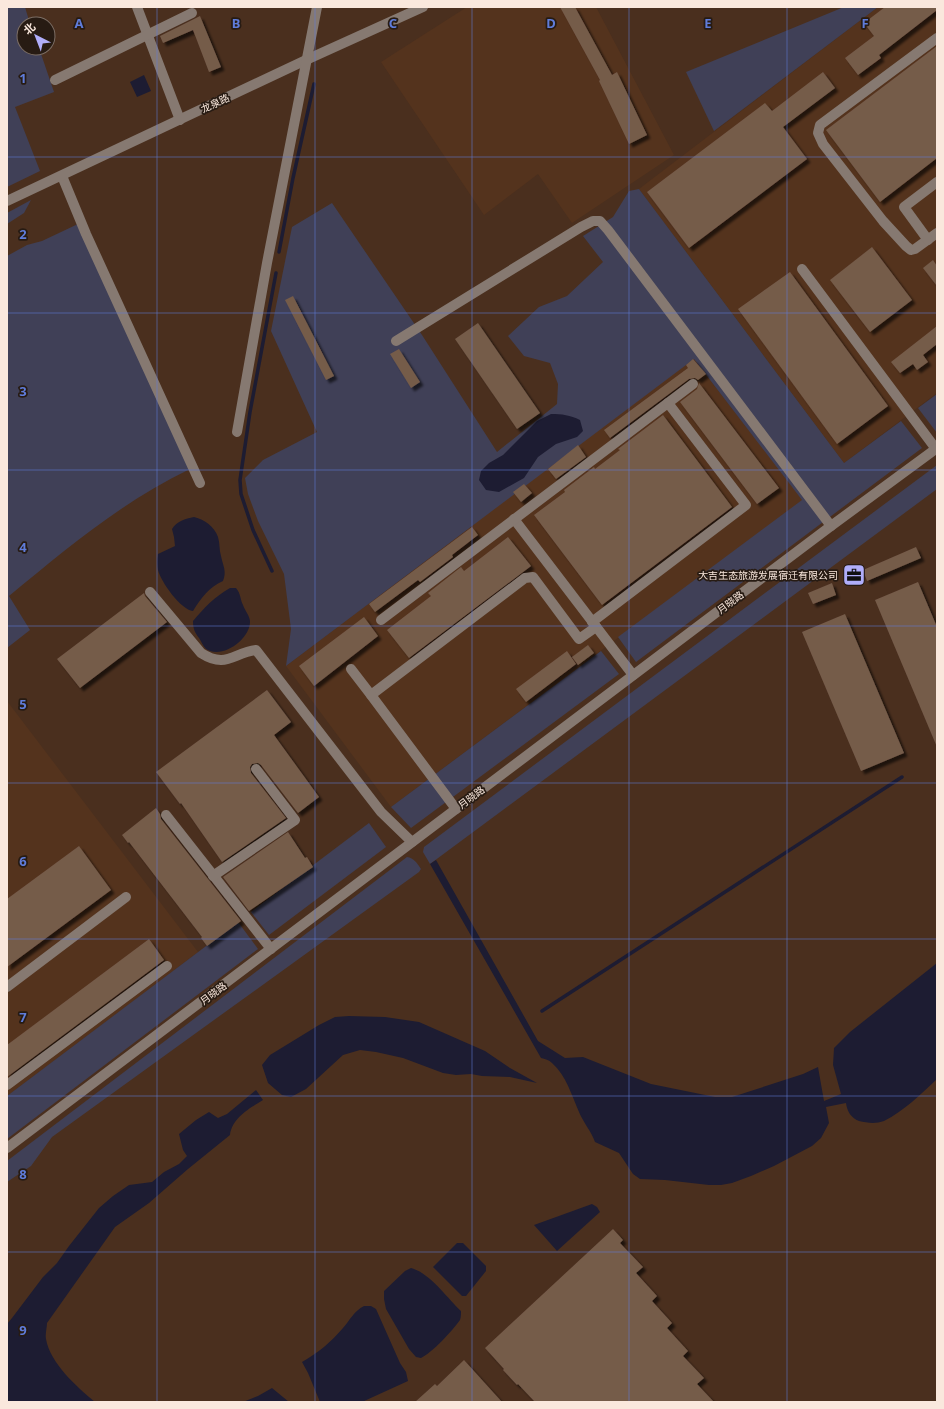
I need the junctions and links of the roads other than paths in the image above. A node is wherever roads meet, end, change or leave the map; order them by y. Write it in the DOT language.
graph roads {
  1 [pos="137,7"];
  2 [pos="317,7"];
  3 [pos="423,7"];
  4 [pos="192,12"];
  5 [pos="148,34"];
  6 [pos="937,38"];
  7 [pos="306,60"];
  8 [pos="56,80"];
  9 [pos="180,120"];
  10 [pos="62,176"];
  11 [pos="937,182"];
  12 [pos="7,201"];
  13 [pos="937,233"];
  14 [pos="928,240"];
  15 [pos="802,269"];
  16 [pos="396,341"];
  17 [pos="693,384"];
  18 [pos="668,403"];
  19 [pos="237,432"];
  20 [pos="936,449"];
  21 [pos="200,483"];
  22 [pos="514,519"];
  23 [pos="831,526"];
  24 [pos="150,592"];
  25 [pos="381,620"];
  26 [pos="594,624"];
  27 [pos="351,669"];
  28 [pos="633,675"];
  29 [pos="371,695"];
  30 [pos="256,769"];
  31 [pos="456,809"];
  32 [pos="166,815"];
  33 [pos="412,842"];
  34 [pos="213,876"];
  35 [pos="126,897"];
  36 [pos="271,949"];
  37 [pos="168,966"];
  38 [pos="7,987"];
  39 [pos="7,1085"];
  40 [pos="7,1148"];
  1 -- 5 [label="street"];
  2 -- 7 [label="street"];
  3 -- 7 [label="street, 龙泉路"];
  4 -- 5 [label="street"];
  5 -- 8 [label="street"];
  5 -- 9 [label="street"];
  6 -- 14 [label="street"];
  7 -- 9 [label="street, 龙泉路"];
  7 -- 19 [label="street"];
  9 -- 10 [label="street, 龙泉路"];
  10 -- 12 [label="street, 龙泉路"];
  10 -- 21 [label="street"];
  11 -- 14 [label="street"];
  13 -- 14 [label="street"];
  15 -- 20 [label="street"];
  16 -- 23 [label="street"];
  17 -- 18 [label="street"];
  18 -- 22 [label="street"];
  18 -- 26 [label="street"];
  20 -- 23 [label="street, 月晓路"];
  22 -- 25 [label="street"];
  22 -- 26 [label="street"];
  23 -- 28 [label="street, 月晓路"];
  24 -- 33 [label="street"];
  26 -- 28 [label="street"];
  26 -- 29 [label="street"];
  27 -- 29 [label="street"];
  28 -- 31 [label="street, 月晓路"];
  29 -- 31 [label="street"];
  30 -- 34 [label="street"];
  31 -- 33 [label="street, 月晓路"];
  32 -- 34 [label="street"];
  33 -- 36 [label="street, 月晓路"];
  34 -- 36 [label="street"];
  35 -- 38 [label="street"];
  36 -- 40 [label="street, 月晓路"];
  37 -- 39 [label="street"];
}
